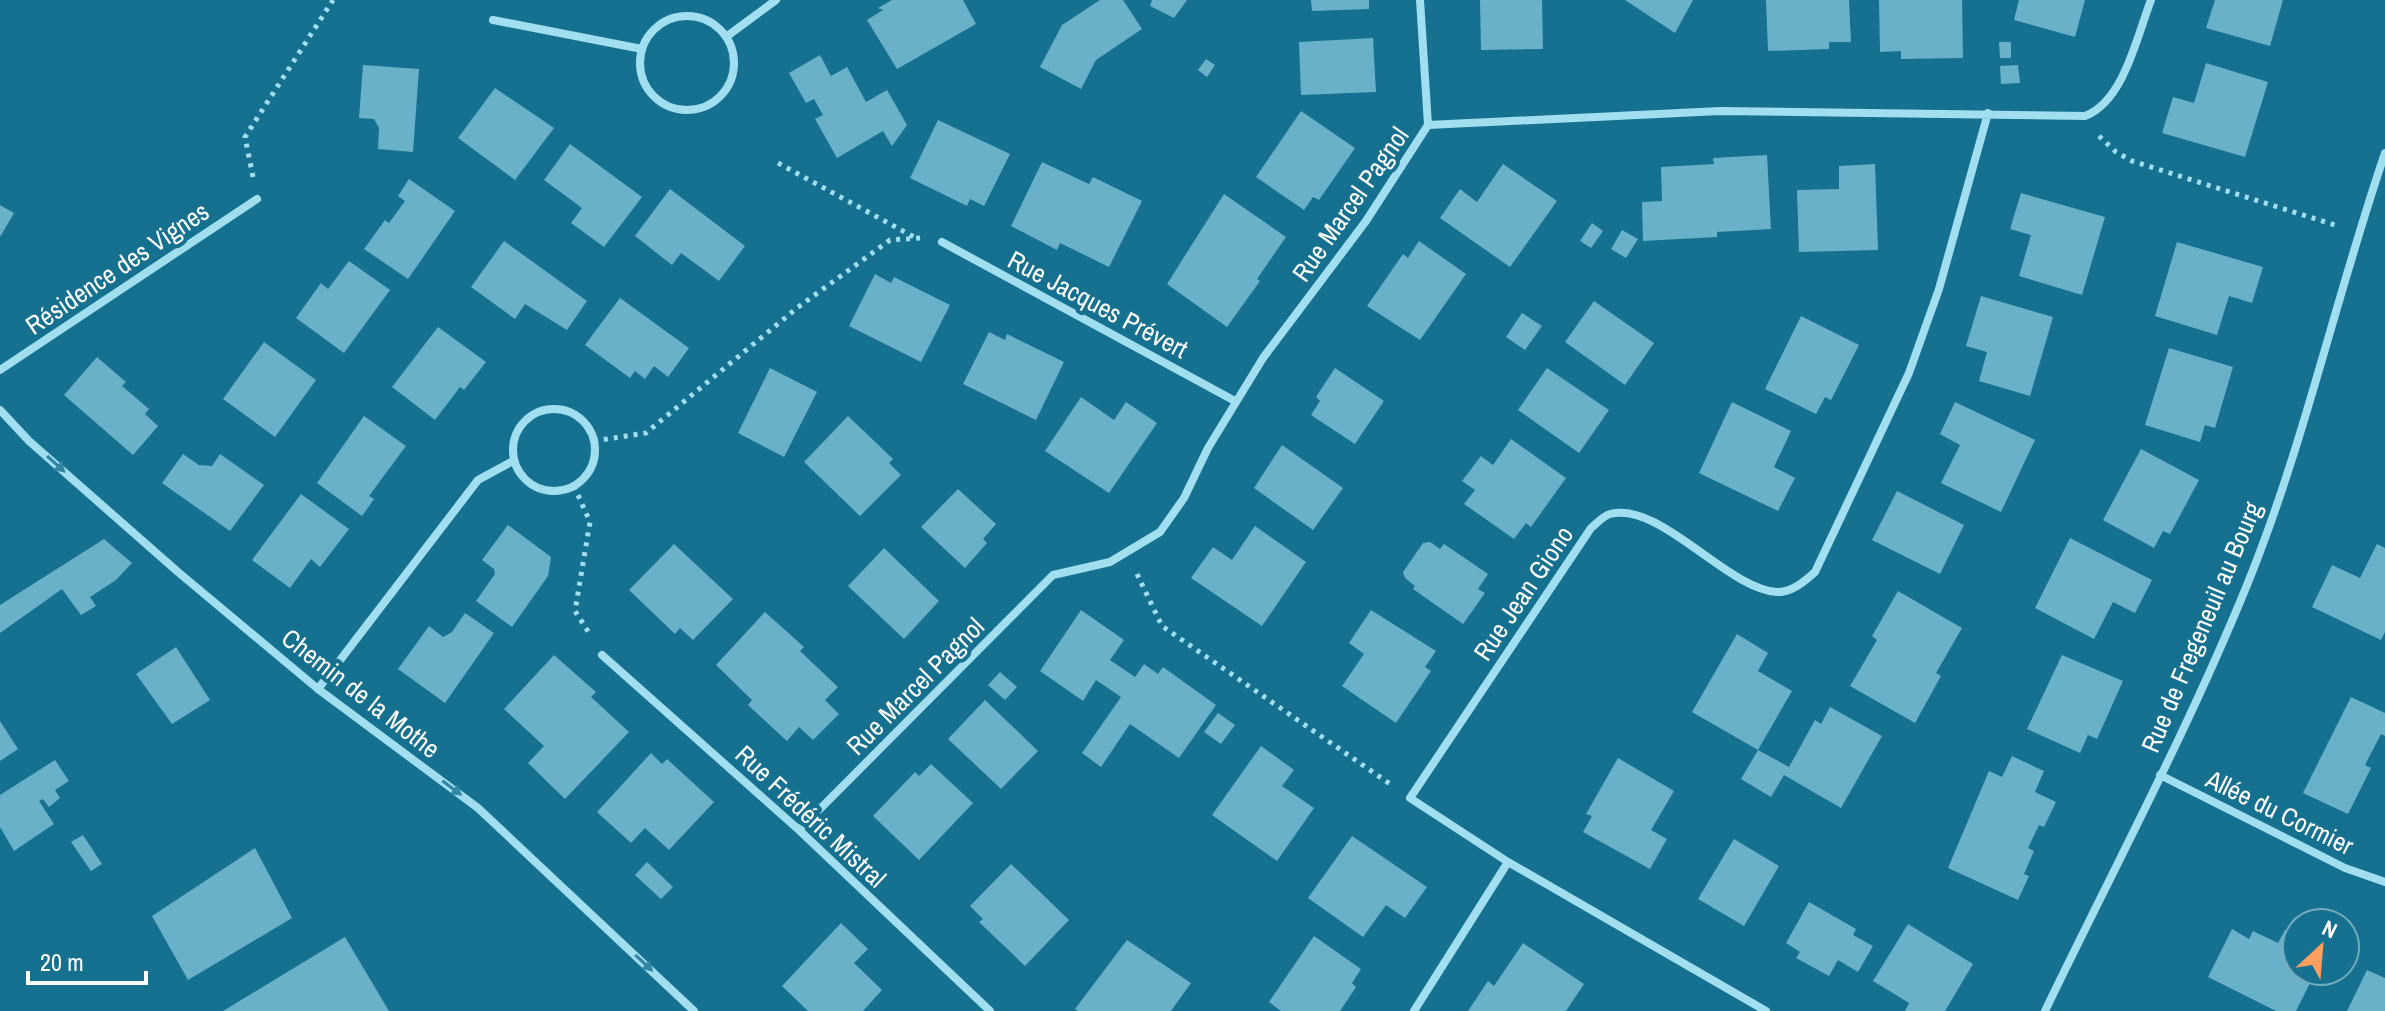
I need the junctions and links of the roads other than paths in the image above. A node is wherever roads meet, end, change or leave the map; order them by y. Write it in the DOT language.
graph roads {
  1 [pos="776,0"];
  2 [pos="1420,0"];
  3 [pos="2151,0"];
  4 [pos="493,20"];
  5 [pos="726,37"];
  6 [pos="642,49"];
  7 [pos="1988,113"];
  8 [pos="1428,125"];
  9 [pos="2385,153"];
  10 [pos="257,199"];
  11 [pos="942,242"];
  12 [pos="0,370"];
  13 [pos="1235,401"];
  14 [pos="0,410"];
  15 [pos="513,461"];
  16 [pos="602,655"];
  17 [pos="318,689"];
  18 [pos="2160,775"];
  19 [pos="799,830"];
  20 [pos="1508,862"];
  21 [pos="2385,882"];
  22 [pos="694,1011"];
  23 [pos="990,1011"];
  24 [pos="1414,1011"];
  25 [pos="1766,1011"];
  26 [pos="2045,1011"];
  1 -- 5 [label="street"];
  2 -- 8 [label="street"];
  3 -- 7 [label="street, Rue Marcel Pagnol"];
  4 -- 6 [label="street"];
  5 -- 6 [label="street"];
  5 -- 6 [label="street"];
  7 -- 8 [label="street, Rue Marcel Pagnol"];
  7 -- 20 [label="street, Rue Jean Giono"];
  8 -- 13 [label="street, Rue Marcel Pagnol"];
  9 -- 18 [label="street, Rue de Fregeneuil au Bourg"];
  10 -- 12 [label="street, Résidence des Vignes"];
  11 -- 13 [label="street, Rue Jacques Prévert"];
  13 -- 19 [label="street, Rue Marcel Pagnol"];
  14 -- 17 [label="street, Chemin de la Mothe, one-way"];
  15 -- 15 [label="street"];
  15 -- 17 [label="street"];
  16 -- 19 [label="street, Rue Frédéric Mistral"];
  17 -- 22 [label="street, Chemin de la Mothe, one-way"];
  18 -- 21 [label="street, Allée du Cormier"];
  18 -- 26 [label="street, Rue de Fregeneuil au Bourg"];
  19 -- 23 [label="street, Rue Frédéric Mistral"];
  20 -- 24 [label="street"];
  20 -- 25 [label="street"];
}
